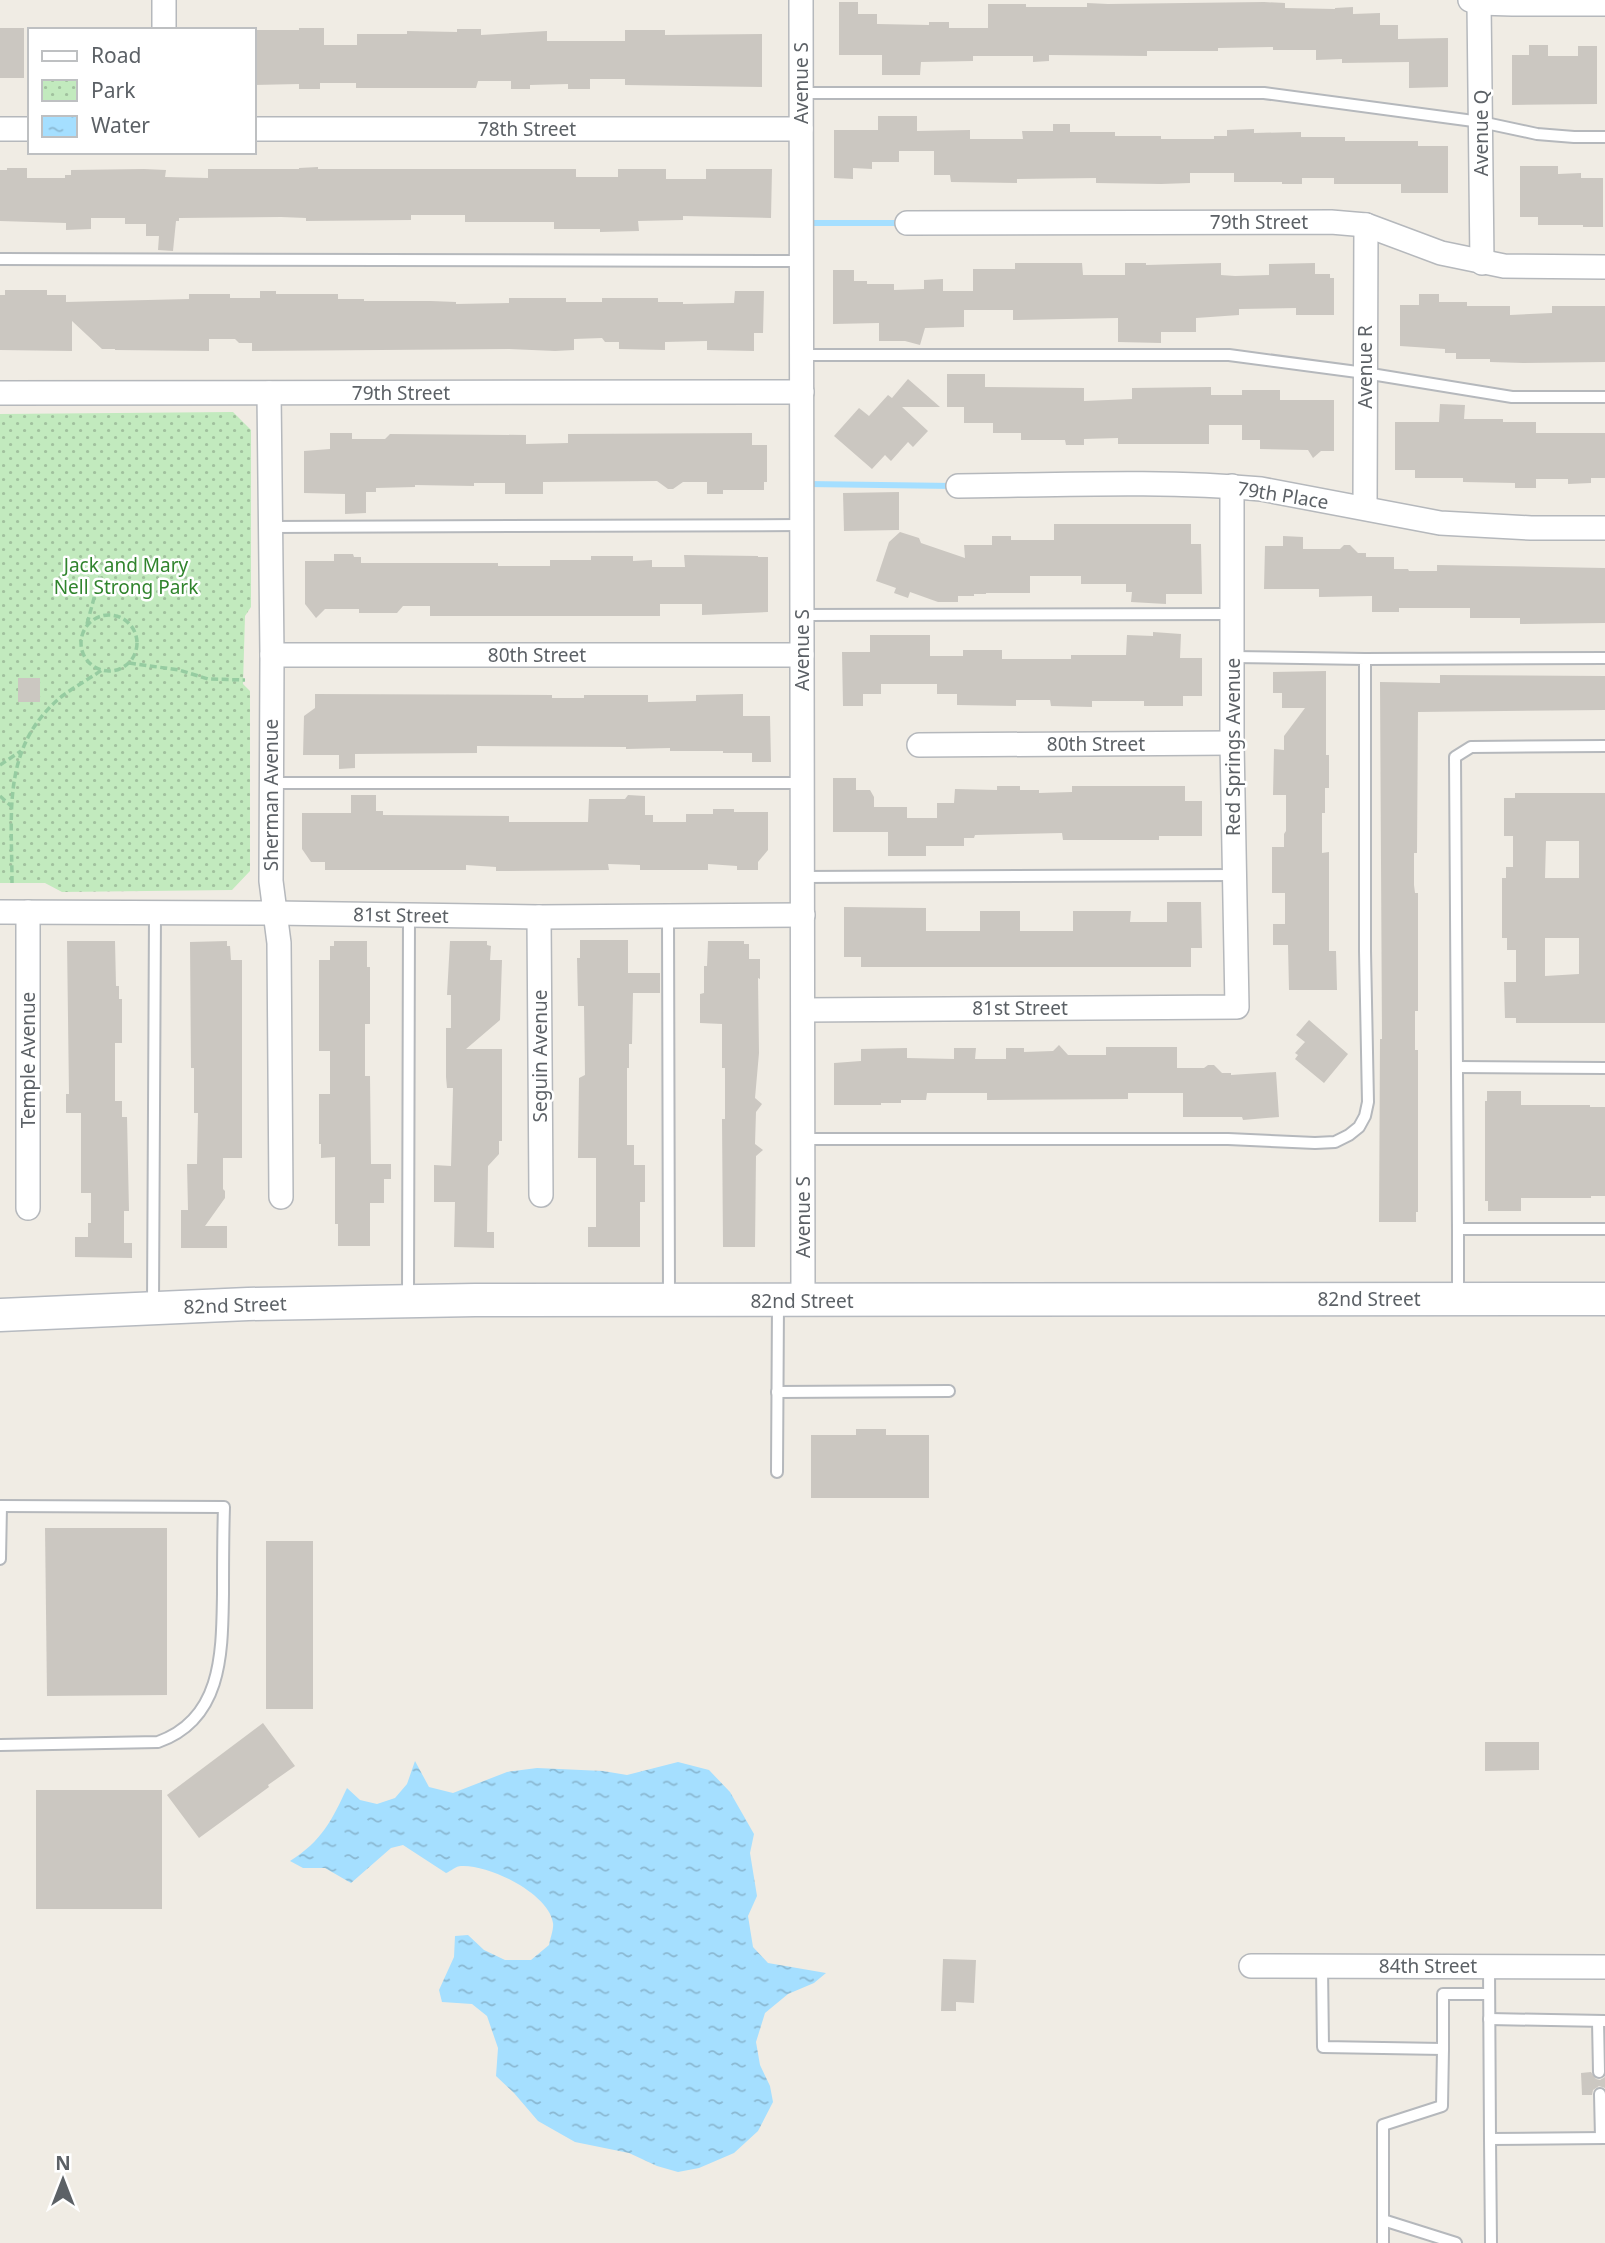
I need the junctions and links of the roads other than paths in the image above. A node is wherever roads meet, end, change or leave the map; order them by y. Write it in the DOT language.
graph roads {
  1 [pos="164,0"];
  2 [pos="801,0"];
  3 [pos="1475,1"];
  4 [pos="1605,4"];
  5 [pos="164,28"];
  6 [pos="801,93"];
  7 [pos="1480,121"];
  8 [pos="0,129"];
  9 [pos="28,129"];
  10 [pos="256,129"];
  11 [pos="801,129"];
  12 [pos="1605,137"];
  13 [pos="907,223"];
  14 [pos="1366,225"];
  15 [pos="0,259"];
  16 [pos="802,261"];
  17 [pos="1482,262"];
  18 [pos="1605,267"];
  19 [pos="802,355"];
  20 [pos="1365,373"];
  21 [pos="802,392"];
  22 [pos="0,393"];
  23 [pos="269,393"];
  24 [pos="1605,397"];
  25 [pos="958,486"];
  26 [pos="1232,486"];
  27 [pos="1365,508"];
  28 [pos="802,525"];
  29 [pos="271,527"];
  30 [pos="1605,528"];
  31 [pos="1233,614"];
  32 [pos="802,615"];
  33 [pos="272,655"];
  34 [pos="802,655"];
  35 [pos="1233,657"];
  36 [pos="1605,658"];
  37 [pos="1365,659"];
  38 [pos="1232,743"];
  39 [pos="919,745"];
  40 [pos="1605,746"];
  41 [pos="271,783"];
  42 [pos="802,783"];
  43 [pos="1234,875"];
  44 [pos="802,877"];
  45 [pos="0,912"];
  46 [pos="28,912"];
  47 [pos="155,913"];
  48 [pos="275,913"];
  49 [pos="410,915"];
  50 [pos="803,915"];
  51 [pos="668,916"];
  52 [pos="539,917"];
  53 [pos="1237,1007"];
  54 [pos="803,1010"];
  55 [pos="1457,1067"];
  56 [pos="1605,1068"];
  57 [pos="803,1139"];
  58 [pos="541,1195"];
  59 [pos="281,1197"];
  60 [pos="28,1209"];
  61 [pos="1458,1229"];
  62 [pos="1605,1229"];
  63 [pos="1458,1299"];
  64 [pos="1605,1299"];
  65 [pos="669,1300"];
  66 [pos="408,1301"];
  67 [pos="791,1301"];
  68 [pos="153,1308"];
  69 [pos="0,1315"];
  70 [pos="949,1391"];
  71 [pos="777,1392"];
  72 [pos="777,1472"];
  73 [pos="0,1506"];
  74 [pos="0,1559"];
  75 [pos="0,1745"];
  76 [pos="1251,1966"];
  77 [pos="1322,1966"];
  78 [pos="1489,1966"];
  79 [pos="1605,1967"];
  80 [pos="1489,1994"];
  81 [pos="1489,2019"];
  82 [pos="1602,2021"];
  83 [pos="1443,2049"];
  84 [pos="1599,2072"];
  85 [pos="1600,2094"];
  86 [pos="1603,2138"];
  87 [pos="1490,2139"];
  88 [pos="1383,2220"];
  89 [pos="1383,2243"];
  90 [pos="1455,2243"];
  91 [pos="1491,2243"];
  1 -- 5 [label="street"];
  2 -- 6 [label="street, Avenue S"];
  3 -- 4 [label="street"];
  3 -- 7 [label="street, Avenue Q"];
  6 -- 7 [label="lane"];
  6 -- 11 [label="street, Avenue S"];
  7 -- 12 [label="lane"];
  7 -- 17 [label="street, Avenue Q"];
  8 -- 9 [label="street"];
  10 -- 11 [label="street, 78th Street"];
  11 -- 16 [label="street, Avenue S"];
  13 -- 14 [label="street, 79th Street"];
  14 -- 17 [label="street, 79th Street"];
  14 -- 20 [label="street, Avenue R"];
  15 -- 16 [label="lane"];
  16 -- 19 [label="street, Avenue S"];
  17 -- 18 [label="street, 79th Street"];
  19 -- 20 [label="lane"];
  19 -- 21 [label="street, Avenue S"];
  20 -- 24 [label="lane"];
  20 -- 27 [label="street, Avenue R"];
  21 -- 23 [label="street, 79th Street"];
  21 -- 28 [label="street, Avenue S"];
  22 -- 23 [label="street, 79th Street"];
  23 -- 29 [label="street, Sherman Avenue"];
  25 -- 26 [label="street, 79th Place"];
  26 -- 27 [label="street, 79th Place"];
  26 -- 31 [label="street, Red Springs Avenue"];
  27 -- 30 [label="street, 79th Place"];
  28 -- 29 [label="lane"];
  28 -- 32 [label="street, Avenue S"];
  29 -- 33 [label="street, Sherman Avenue"];
  31 -- 32 [label="lane"];
  31 -- 35 [label="street, Red Springs Avenue"];
  32 -- 34 [label="street, Avenue S"];
  33 -- 34 [label="street, 80th Street"];
  33 -- 41 [label="street, Sherman Avenue"];
  34 -- 42 [label="street, Avenue S"];
  35 -- 37 [label="lane"];
  35 -- 38 [label="street, Red Springs Avenue"];
  36 -- 37 [label="lane"];
  37 -- 57 [label="lane"];
  38 -- 39 [label="street, 80th Street"];
  38 -- 43 [label="street, Red Springs Avenue"];
  40 -- 55 [label="lane"];
  41 -- 42 [label="lane"];
  41 -- 48 [label="street, Sherman Avenue"];
  42 -- 44 [label="street, Avenue S"];
  43 -- 44 [label="lane"];
  43 -- 53 [label="street, Red Springs Avenue"];
  44 -- 50 [label="street, Avenue S"];
  45 -- 46 [label="street, 81st Street"];
  46 -- 47 [label="street, 81st Street"];
  46 -- 60 [label="street, Temple Avenue"];
  47 -- 48 [label="street, 81st Street"];
  47 -- 68 [label="lane"];
  48 -- 49 [label="street, 81st Street"];
  48 -- 59 [label="street, Sherman Avenue"];
  49 -- 52 [label="street, 81st Street"];
  49 -- 66 [label="lane"];
  50 -- 51 [label="street, 81st Street"];
  50 -- 54 [label="street, Avenue S"];
  51 -- 52 [label="street, 81st Street"];
  51 -- 65 [label="lane"];
  52 -- 58 [label="street, Seguin Avenue"];
  53 -- 54 [label="street, 81st Street"];
  54 -- 57 [label="street, Avenue S"];
  55 -- 56 [label="lane"];
  55 -- 61 [label="lane"];
  57 -- 67 [label="street, Avenue S"];
  61 -- 62 [label="lane"];
  61 -- 63 [label="lane"];
  63 -- 64 [label="main road, 82nd Street"];
  63 -- 67 [label="main road, 82nd Street"];
  65 -- 66 [label="main road, 82nd Street"];
  65 -- 67 [label="main road, 82nd Street"];
  66 -- 68 [label="main road, 82nd Street"];
  67 -- 71 [label="lane"];
  68 -- 69 [label="main road, 82nd Street"];
  70 -- 71 [label="lane"];
  71 -- 72 [label="lane"];
  73 -- 74 [label="lane"];
  73 -- 75 [label="lane"];
  76 -- 77 [label="street, 84th Street"];
  77 -- 78 [label="street, 84th Street"];
  77 -- 83 [label="lane"];
  78 -- 79 [label="street, 84th Street"];
  78 -- 80 [label="lane"];
  80 -- 81 [label="lane"];
  80 -- 83 [label="lane"];
  81 -- 82 [label="lane"];
  81 -- 87 [label="lane"];
  82 -- 84 [label="lane"];
  83 -- 88 [label="lane"];
  85 -- 86 [label="lane"];
  86 -- 87 [label="lane"];
  87 -- 91 [label="lane"];
  88 -- 89 [label="lane"];
  88 -- 90 [label="lane"];
}
